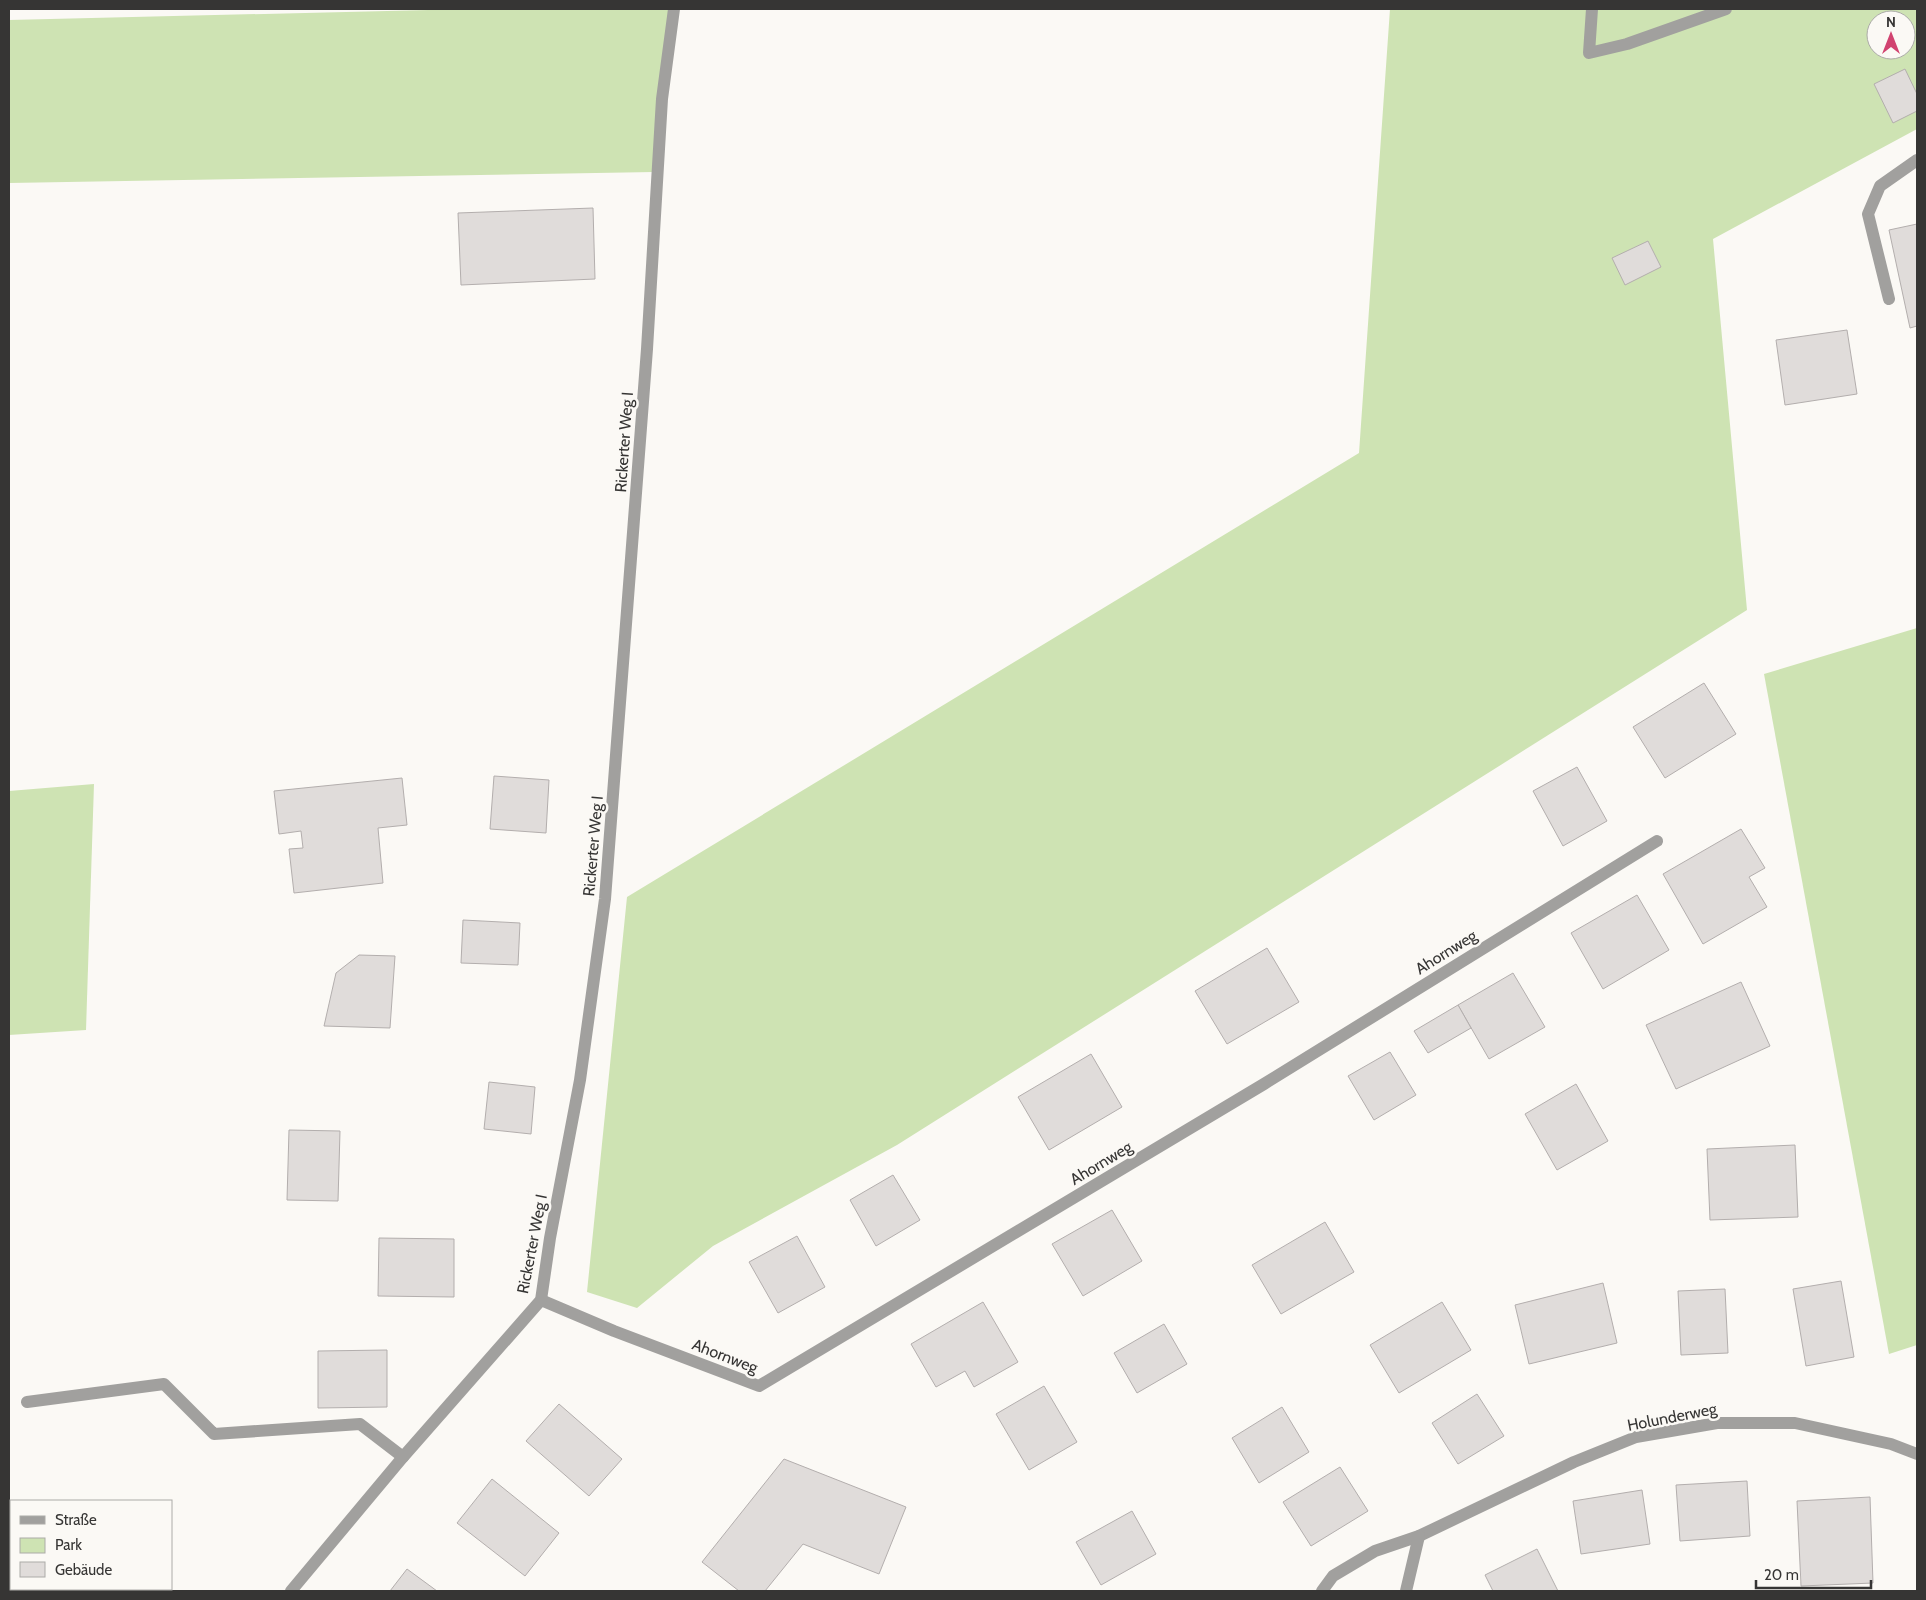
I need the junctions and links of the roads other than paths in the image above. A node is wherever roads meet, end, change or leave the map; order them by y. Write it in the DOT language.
graph roads {
  1 [pos="674,9"];
  2 [pos="1592,9"];
  3 [pos="1726,9"];
  4 [pos="1917,160"];
  5 [pos="1889,299"];
  6 [pos="1657,841"];
  7 [pos="541,1300"];
  8 [pos="27,1402"];
  9 [pos="1917,1454"];
  10 [pos="402,1458"];
  11 [pos="1419,1536"];
  12 [pos="291,1591"];
  13 [pos="1322,1591"];
  14 [pos="1406,1591"];
  1 -- 7 [label="street, Rickerter Weg I"];
  2 -- 3 [label="street"];
  4 -- 5 [label="street"];
  6 -- 7 [label="street, Ahornweg"];
  7 -- 10 [label="street, Rickerter Weg I"];
  8 -- 10 [label="street"];
  9 -- 11 [label="street, Holunderweg"];
  10 -- 12 [label="street, Rickerter Weg I"];
  11 -- 13 [label="street, Holunderweg"];
  11 -- 14 [label="street"];
}
